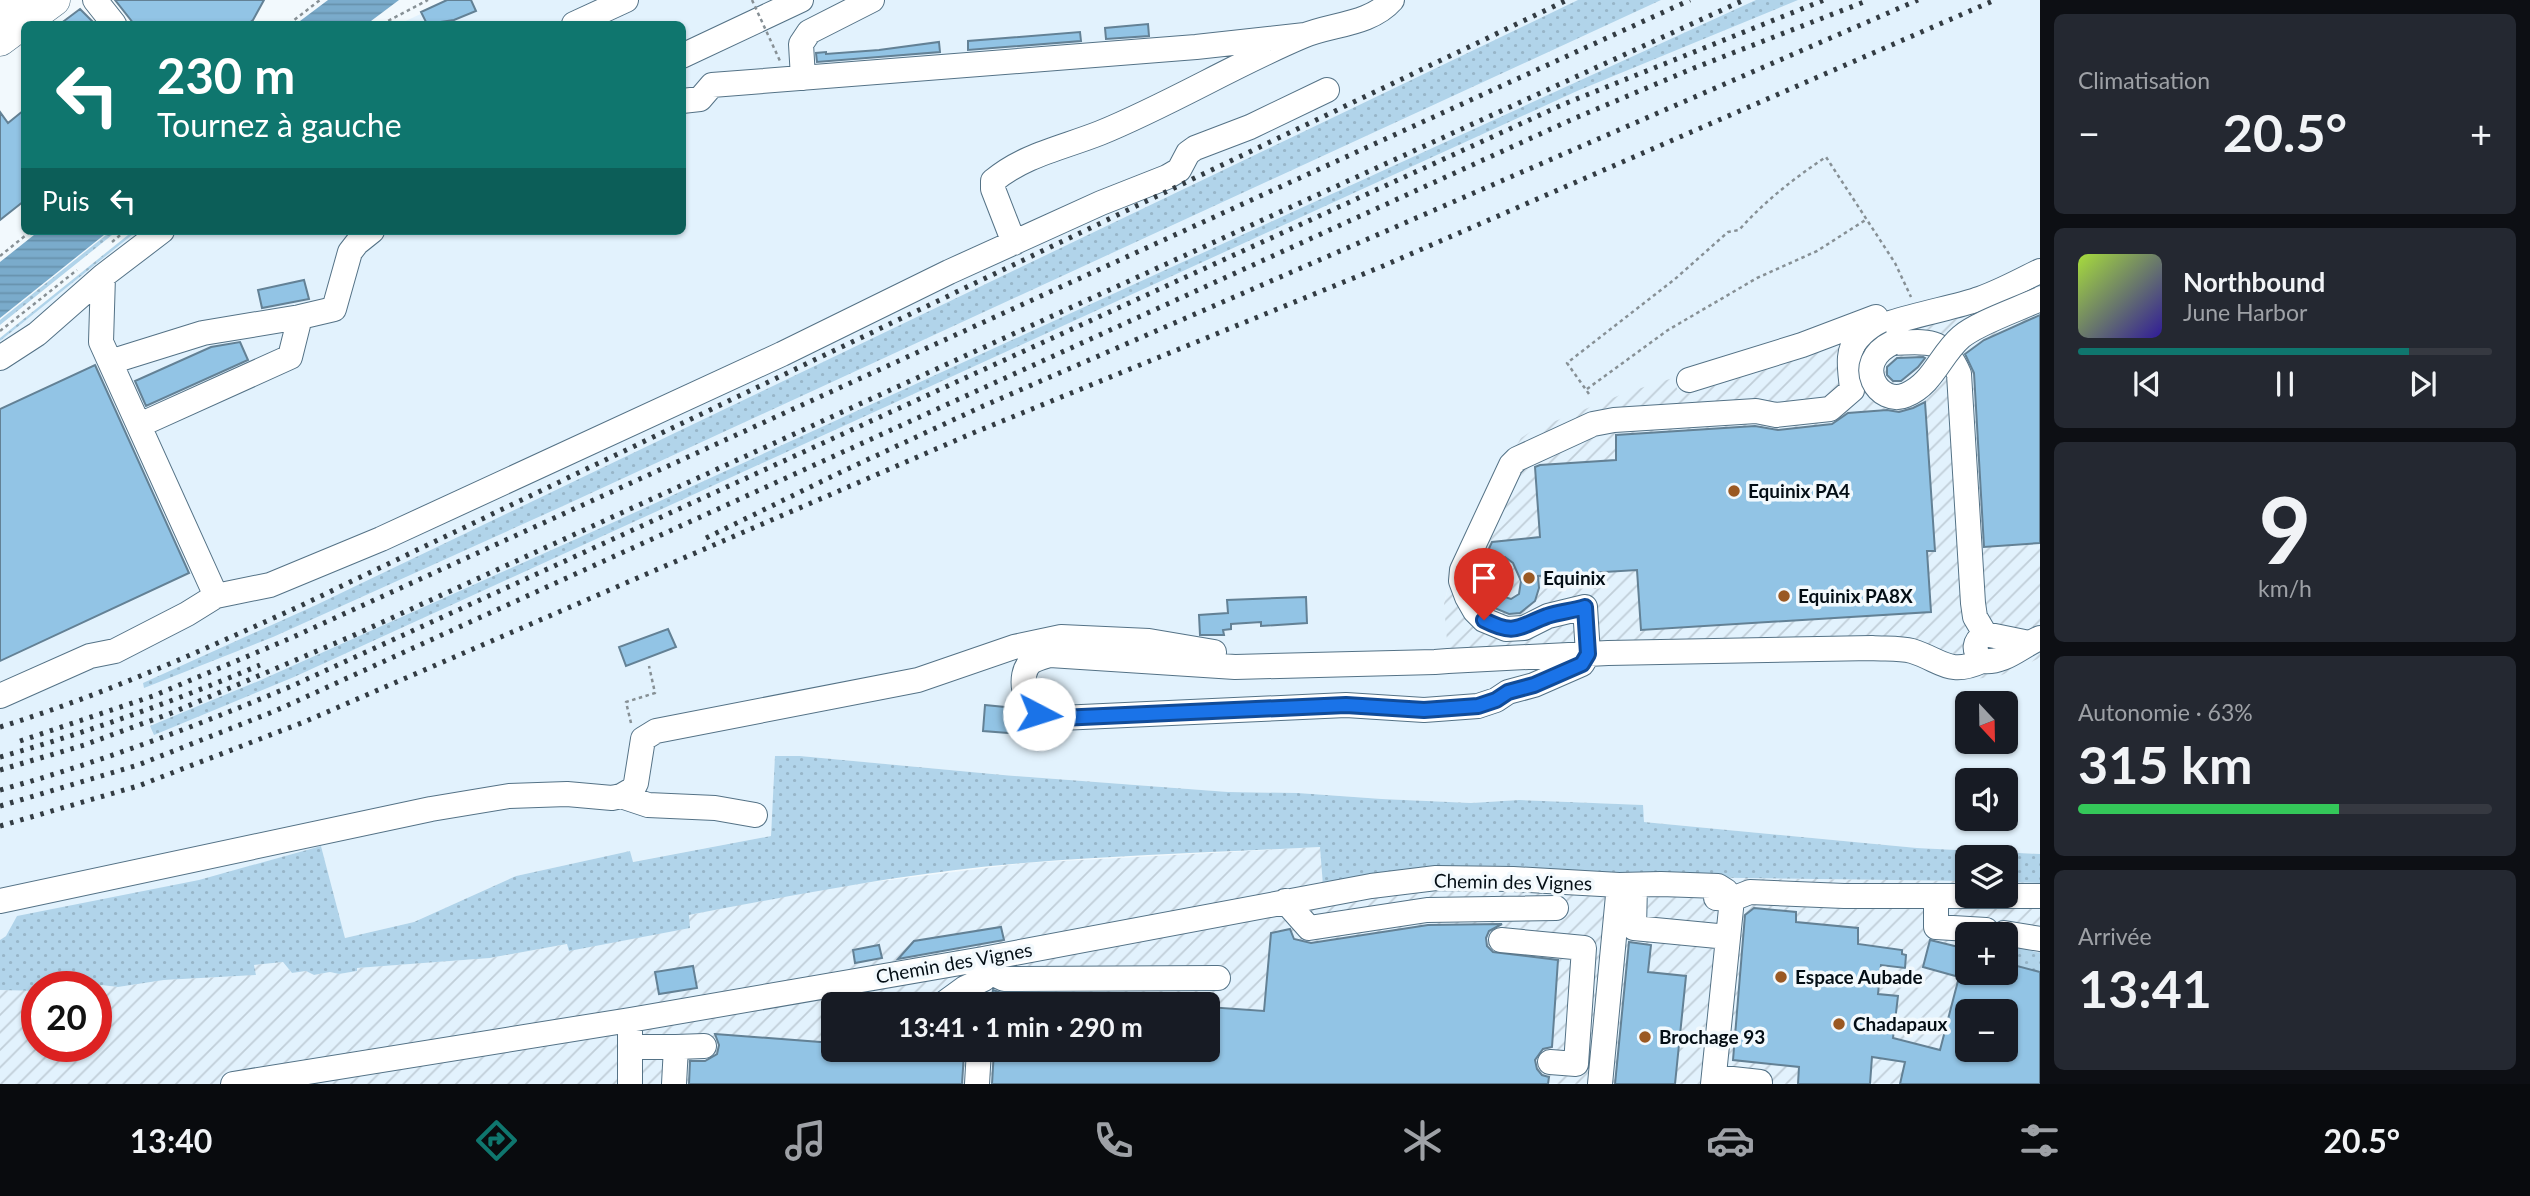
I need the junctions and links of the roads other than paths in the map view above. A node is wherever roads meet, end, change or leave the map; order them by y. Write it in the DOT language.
graph roads {
  1 [pos="15,0"];
  2 [pos="54,0"];
  3 [pos="95,0"];
  4 [pos="626,0"];
  5 [pos="801,0"];
  6 [pos="872,0"];
  7 [pos="1392,0"];
  8 [pos="0,11"];
  9 [pos="26,21"];
  10 [pos="112,21"];
  11 [pos="580,21"];
  12 [pos="21,24"];
  13 [pos="1305,35"];
  14 [pos="0,40"];
  15 [pos="686,53"];
  16 [pos="803,78"];
  17 [pos="1327,90"];
  18 [pos="686,101"];
  19 [pos="155,235"];
  20 [pos="367,235"];
  21 [pos="1014,243"];
  22 [pos="2040,254"];
  23 [pos="93,270"];
  24 [pos="2040,271"];
  25 [pos="2040,299"];
  26 [pos="300,317"];
  27 [pos="0,358"];
  28 [pos="110,362"];
  29 [pos="1689,380"];
  30 [pos="144,423"];
  31 [pos="216,596"];
  32 [pos="1985,634"];
  33 [pos="2034,640"];
  34 [pos="1588,654"];
  35 [pos="1982,661"];
  36 [pos="1235,667"];
  37 [pos="0,696"];
  38 [pos="621,796"];
  39 [pos="755,815"];
  40 [pos="1563,882"];
  41 [pos="1627,885"];
  42 [pos="2040,895"];
  43 [pos="1936,897"];
  44 [pos="1732,899"];
  45 [pos="0,901"];
  46 [pos="1284,901"];
  47 [pos="1556,908"];
  48 [pos="1728,937"];
  49 [pos="2040,939"];
  50 [pos="1501,940"];
  51 [pos="1558,945"];
  52 [pos="984,969"];
  53 [pos="1218,978"];
  54 [pos="960,992"];
  55 [pos="983,992"];
  56 [pos="630,1020"];
  57 [pos="704,1046"];
  58 [pos="630,1047"];
  59 [pos="676,1047"];
  60 [pos="978,1062"];
  61 [pos="1550,1062"];
  62 [pos="1714,1081"];
  63 [pos="233,1084"];
  64 [pos="630,1084"];
  65 [pos="674,1084"];
  66 [pos="977,1084"];
  67 [pos="1600,1084"];
  68 [pos="1760,1084"];
  1 -- 8 [label="main road"];
  2 -- 9 [label="main road"];
  3 -- 10 [label="street"];
  4 -- 11 [label="street"];
  5 -- 15 [label="street"];
  6 -- 16 [label="street"];
  7 -- 13 [label="street"];
  12 -- 14 [label="main road"];
  13 -- 16 [label="street"];
  13 -- 21 [label="street"];
  16 -- 18 [label="street"];
  17 -- 21 [label="street"];
  19 -- 23 [label="street"];
  20 -- 26 [label="street"];
  21 -- 31 [label="street"];
  22 -- 29 [label="street"];
  23 -- 27 [label="street"];
  23 -- 28 [label="street"];
  24 -- 34 [label="street"];
  25 -- 32 [label="street, bridge"];
  26 -- 28 [label="street"];
  26 -- 30 [label="street"];
  28 -- 31 [label="street"];
  31 -- 37 [label="street"];
  32 -- 33 [label="street"];
  32 -- 35 [label="street"];
  33 -- 35 [label="street"];
  34 -- 35 [label="street"];
  34 -- 36 [label="street"];
  34 -- 36 [label="street"];
  36 -- 38 [label="street"];
  38 -- 39 [label="street"];
  38 -- 45 [label="street"];
  40 -- 41 [label="street, Chemin des Vignes"];
  40 -- 46 [label="street, Chemin des Vignes"];
  40 -- 47 [label="street"];
  40 -- 51 [label="street"];
  41 -- 44 [label="street, Chemin des Vignes"];
  41 -- 48 [label="street"];
  41 -- 67 [label="street"];
  42 -- 43 [label="street, Chemin des Vignes"];
  43 -- 44 [label="street, Chemin des Vignes"];
  43 -- 49 [label="street"];
  44 -- 48 [label="street"];
  46 -- 47 [label="street"];
  46 -- 52 [label="street, Chemin des Vignes"];
  47 -- 51 [label="street"];
  48 -- 62 [label="street"];
  50 -- 51 [label="street"];
  51 -- 61 [label="street"];
  52 -- 53 [label="street"];
  52 -- 54 [label="street"];
  52 -- 55 [label="street"];
  52 -- 56 [label="street, Chemin des Vignes"];
  56 -- 58 [label="street"];
  56 -- 63 [label="street, Chemin des Vignes"];
  57 -- 59 [label="street"];
  58 -- 59 [label="street"];
  58 -- 64 [label="street"];
  59 -- 65 [label="street"];
  60 -- 66 [label="street"];
  62 -- 68 [label="street"];
}
